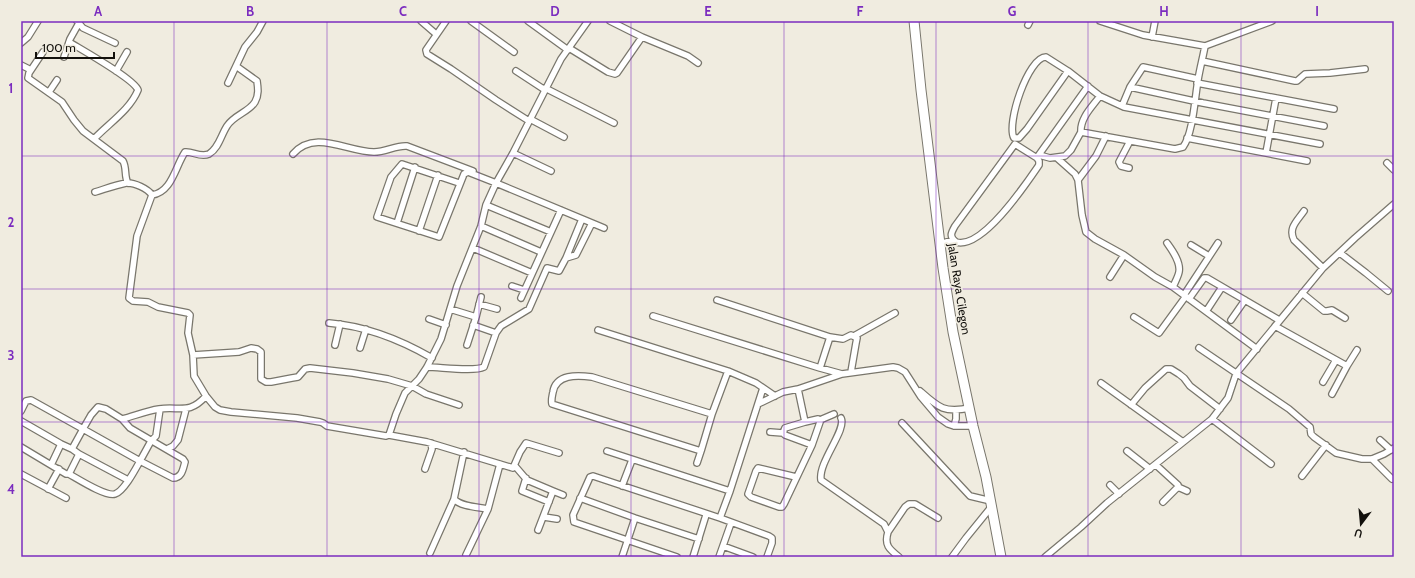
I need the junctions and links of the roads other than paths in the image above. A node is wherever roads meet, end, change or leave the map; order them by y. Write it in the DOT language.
graph roads {
  1 [pos="38,21"];
  2 [pos="263,21"];
  3 [pos="421,21"];
  4 [pos="446,21"];
  5 [pos="470,21"];
  6 [pos="528,21"];
  7 [pos="539,21"];
  8 [pos="588,21"];
  9 [pos="610,21"];
  10 [pos="914,21"];
  11 [pos="1100,21"];
  12 [pos="1155,21"];
  13 [pos="1272,21"];
  14 [pos="78,22"];
  15 [pos="534,26"];
  16 [pos="436,34"];
  17 [pos="642,37"];
  18 [pos="1152,37"];
  19 [pos="69,42"];
  20 [pos="21,43"];
  21 [pos="115,43"];
  22 [pos="1205,46"];
  23 [pos="568,49"];
  24 [pos="43,52"];
  25 [pos="127,52"];
  26 [pos="514,52"];
  27 [pos="64,57"];
  28 [pos="1202,61"];
  29 [pos="698,63"];
  30 [pos="21,64"];
  31 [pos="236,66"];
  32 [pos="1364,69"];
  33 [pos="31,70"];
  34 [pos="1068,70"];
  35 [pos="116,71"];
  36 [pos="516,71"];
  37 [pos="57,80"];
  38 [pos="1198,81"];
  39 [pos="228,83"];
  40 [pos="1088,86"];
  41 [pos="1130,87"];
  42 [pos="545,89"];
  43 [pos="49,92"];
  44 [pos="1100,96"];
  45 [pos="1276,98"];
  46 [pos="1195,101"];
  47 [pos="1122,106"];
  48 [pos="1334,109"];
  49 [pos="1272,116"];
  50 [pos="530,120"];
  51 [pos="1191,120"];
  52 [pos="614,122"];
  53 [pos="1324,126"];
  54 [pos="1081,132"];
  55 [pos="1269,134"];
  56 [pos="1106,136"];
  57 [pos="564,137"];
  58 [pos="1019,138"];
  59 [pos="1187,138"];
  60 [pos="94,139"];
  61 [pos="1130,141"];
  62 [pos="1015,144"];
  63 [pos="1320,144"];
  64 [pos="513,153"];
  65 [pos="1266,153"];
  66 [pos="293,154"];
  67 [pos="1038,157"];
  68 [pos="1057,158"];
  69 [pos="1307,161"];
  70 [pos="1387,163"];
  71 [pos="415,167"];
  72 [pos="1129,168"];
  73 [pos="1394,170"];
  74 [pos="550,171"];
  75 [pos="438,175"];
  76 [pos="1078,180"];
  77 [pos="497,181"];
  78 [pos="128,183"];
  79 [pos="459,183"];
  80 [pos="95,192"];
  81 [pos="152,195"];
  82 [pos="1394,204"];
  83 [pos="486,205"];
  84 [pos="561,210"];
  85 [pos="1304,211"];
  86 [pos="582,219"];
  87 [pos="592,223"];
  88 [pos="397,224"];
  89 [pos="481,226"];
  90 [pos="604,228"];
  91 [pos="419,231"];
  92 [pos="551,232"];
  93 [pos="953,240"];
  94 [pos="1167,243"];
  95 [pos="1218,243"];
  96 [pos="940,244"];
  97 [pos="1191,245"];
  98 [pos="473,248"];
  99 [pos="541,252"];
  100 [pos="1340,253"];
  101 [pos="1124,255"];
  102 [pos="1209,256"];
  103 [pos="566,258"];
  104 [pos="537,263"];
  105 [pos="547,268"];
  106 [pos="1324,268"];
  107 [pos="532,273"];
  108 [pos="1110,277"];
  109 [pos="512,286"];
  110 [pos="1173,286"];
  111 [pos="1222,287"];
  112 [pos="524,290"];
  113 [pos="1388,291"];
  114 [pos="1302,293"];
  115 [pos="481,297"];
  116 [pos="1186,297"];
  117 [pos="521,298"];
  118 [pos="717,300"];
  119 [pos="1245,300"];
  120 [pos="479,304"];
  121 [pos="450,309"];
  122 [pos="497,309"];
  123 [pos="1206,310"];
  124 [pos="895,314"];
  125 [pos="653,316"];
  126 [pos="476,317"];
  127 [pos="1134,317"];
  128 [pos="1346,318"];
  129 [pos="429,319"];
  130 [pos="1231,320"];
  131 [pos="1279,320"];
  132 [pos="328,323"];
  133 [pos="340,324"];
  134 [pos="446,325"];
  135 [pos="473,325"];
  136 [pos="1275,326"];
  137 [pos="366,329"];
  138 [pos="598,330"];
  139 [pos="496,333"];
  140 [pos="854,336"];
  141 [pos="830,337"];
  142 [pos="335,345"];
  143 [pos="467,345"];
  144 [pos="360,348"];
  145 [pos="1198,348"];
  146 [pos="1257,350"];
  147 [pos="1356,350"];
  148 [pos="193,355"];
  149 [pos="432,358"];
  150 [pos="1336,360"];
  151 [pos="1347,366"];
  152 [pos="427,367"];
  153 [pos="820,368"];
  154 [pos="728,371"];
  155 [pos="851,372"];
  156 [pos="842,374"];
  157 [pos="1236,374"];
  158 [pos="1323,382"];
  159 [pos="1101,383"];
  160 [pos="412,386"];
  161 [pos="915,386"];
  162 [pos="763,388"];
  163 [pos="798,389"];
  164 [pos="1332,394"];
  165 [pos="206,396"];
  166 [pos="775,396"];
  167 [pos="758,404"];
  168 [pos="459,405"];
  169 [pos="1131,405"];
  170 [pos="970,408"];
  171 [pos="160,409"];
  172 [pos="186,409"];
  173 [pos="1220,409"];
  174 [pos="956,410"];
  175 [pos="21,411"];
  176 [pos="712,414"];
  177 [pos="834,414"];
  178 [pos="841,418"];
  179 [pos="122,419"];
  180 [pos="1212,419"];
  181 [pos="820,420"];
  182 [pos="21,421"];
  183 [pos="805,422"];
  184 [pos="902,423"];
  185 [pos="954,426"];
  186 [pos="973,426"];
  187 [pos="82,429"];
  188 [pos="770,432"];
  189 [pos="783,433"];
  190 [pos="389,435"];
  191 [pos="1380,440"];
  192 [pos="151,441"];
  193 [pos="1183,442"];
  194 [pos="431,443"];
  195 [pos="61,444"];
  196 [pos="812,445"];
  197 [pos="1326,446"];
  198 [pos="21,447"];
  199 [pos="72,449"];
  200 [pos="167,449"];
  201 [pos="1393,449"];
  202 [pos="606,451"];
  203 [pos="701,451"];
  204 [pos="1127,451"];
  205 [pos="464,452"];
  206 [pos="559,453"];
  207 [pos="79,454"];
  208 [pos="1372,459"];
  209 [pos="632,460"];
  210 [pos="140,462"];
  211 [pos="697,463"];
  212 [pos="500,464"];
  213 [pos="1156,464"];
  214 [pos="1271,464"];
  215 [pos="51,465"];
  216 [pos="515,466"];
  217 [pos="59,469"];
  218 [pos="425,469"];
  219 [pos="1150,469"];
  220 [pos="21,474"];
  221 [pos="69,474"];
  222 [pos="796,476"];
  223 [pos="1302,476"];
  224 [pos="526,478"];
  225 [pos="1392,479"];
  226 [pos="128,480"];
  227 [pos="1110,485"];
  228 [pos="622,486"];
  229 [pos="1178,487"];
  230 [pos="48,489"];
  231 [pos="552,491"];
  232 [pos="730,491"];
  233 [pos="1187,491"];
  234 [pos="1119,494"];
  235 [pos="563,495"];
  236 [pos="66,498"];
  237 [pos="580,498"];
  238 [pos="454,499"];
  239 [pos="549,502"];
  240 [pos="1164,502"];
  241 [pos="991,504"];
  242 [pos="488,509"];
  243 [pos="706,515"];
  244 [pos="544,517"];
  245 [pos="635,518"];
  246 [pos="720,518"];
  247 [pos="938,518"];
  248 [pos="557,519"];
  249 [pos="731,523"];
  250 [pos="538,530"];
  251 [pos="888,532"];
  252 [pos="699,539"];
  253 [pos="628,540"];
  254 [pos="723,546"];
  255 [pos="430,553"];
  256 [pos="466,555"];
  257 [pos="622,557"];
  258 [pos="677,557"];
  259 [pos="693,557"];
  260 [pos="719,557"];
  261 [pos="754,557"];
  262 [pos="766,557"];
  263 [pos="899,557"];
  264 [pos="952,557"];
  265 [pos="1001,557"];
  266 [pos="1045,557"];
  1 -- 20 [label="street"];
  2 -- 31 [label="street"];
  3 -- 16 [label="street"];
  4 -- 16 [label="street"];
  5 -- 26 [label="street"];
  6 -- 15 [label="street"];
  7 -- 15 [label="street"];
  8 -- 23 [label="street"];
  9 -- 17 [label="street"];
  10 -- 96 [label="highway, Jalan Raya Cilegon"];
  11 -- 18 [label="street"];
  12 -- 18 [label="street"];
  13 -- 22 [label="street"];
  14 -- 19 [label="street"];
  14 -- 21 [label="street"];
  15 -- 23 [label="street"];
  16 -- 50 [label="street"];
  17 -- 23 [label="street"];
  17 -- 29 [label="street"];
  18 -- 22 [label="street"];
  19 -- 27 [label="street"];
  19 -- 35 [label="street"];
  22 -- 28 [label="street"];
  23 -- 42 [label="street"];
  24 -- 33 [label="street"];
  25 -- 35 [label="street"];
  28 -- 32 [label="street"];
  28 -- 38 [label="street"];
  30 -- 33 [label="street"];
  31 -- 39 [label="street"];
  31 -- 81 [label="street"];
  33 -- 43 [label="street"];
  34 -- 40 [label="street"];
  34 -- 58 [label="street"];
  34 -- 58 [label="street"];
  35 -- 60 [label="street"];
  36 -- 42 [label="street"];
  37 -- 43 [label="street"];
  38 -- 41 [label="street"];
  38 -- 45 [label="street"];
  38 -- 46 [label="street"];
  40 -- 44 [label="street"];
  40 -- 67 [label="street"];
  41 -- 46 [label="street"];
  41 -- 47 [label="street"];
  42 -- 50 [label="street"];
  42 -- 52 [label="street"];
  43 -- 60 [label="street"];
  44 -- 47 [label="street"];
  44 -- 54 [label="street"];
  45 -- 48 [label="street"];
  45 -- 49 [label="street"];
  46 -- 49 [label="street"];
  46 -- 51 [label="street"];
  47 -- 51 [label="street"];
  49 -- 53 [label="street"];
  49 -- 55 [label="street"];
  50 -- 57 [label="street"];
  50 -- 64 [label="street"];
  51 -- 55 [label="street"];
  51 -- 59 [label="street"];
  54 -- 56 [label="street"];
  54 -- 68 [label="street"];
  55 -- 63 [label="street"];
  55 -- 65 [label="street"];
  56 -- 61 [label="street"];
  56 -- 76 [label="street"];
  58 -- 62 [label="street"];
  59 -- 61 [label="street"];
  59 -- 65 [label="street"];
  60 -- 78 [label="street"];
  61 -- 72 [label="street"];
  62 -- 67 [label="street"];
  62 -- 93 [label="street"];
  64 -- 74 [label="street"];
  64 -- 77 [label="street"];
  65 -- 69 [label="street"];
  66 -- 77 [label="street"];
  67 -- 68 [label="street"];
  67 -- 93 [label="street"];
  68 -- 76 [label="street"];
  70 -- 73 [label="street"];
  71 -- 75 [label="street"];
  71 -- 88 [label="street"];
  71 -- 88 [label="street"];
  75 -- 79 [label="street"];
  75 -- 91 [label="street"];
  76 -- 101 [label="street"];
  77 -- 79 [label="street"];
  77 -- 83 [label="street"];
  77 -- 84 [label="street"];
  78 -- 80 [label="street"];
  78 -- 81 [label="street"];
  79 -- 91 [label="street"];
  81 -- 148 [label="street"];
  82 -- 100 [label="street"];
  83 -- 89 [label="street"];
  83 -- 92 [label="street"];
  84 -- 86 [label="street"];
  84 -- 92 [label="street"];
  85 -- 106 [label="street"];
  86 -- 87 [label="street"];
  86 -- 103 [label="street"];
  87 -- 90 [label="street"];
  87 -- 103 [label="street"];
  88 -- 91 [label="street"];
  89 -- 98 [label="street"];
  89 -- 99 [label="street"];
  92 -- 99 [label="street"];
  93 -- 96 [label="street"];
  94 -- 110 [label="street"];
  95 -- 102 [label="street"];
  96 -- 170 [label="highway, Jalan Raya Cilegon"];
  97 -- 102 [label="street"];
  98 -- 107 [label="street"];
  98 -- 121 [label="street"];
  99 -- 104 [label="street"];
  100 -- 106 [label="street"];
  100 -- 113 [label="street"];
  101 -- 108 [label="street"];
  101 -- 110 [label="street"];
  102 -- 116 [label="street"];
  103 -- 105 [label="street"];
  104 -- 105 [label="street"];
  104 -- 107 [label="street"];
  105 -- 139 [label="street"];
  106 -- 114 [label="street"];
  107 -- 112 [label="street"];
  109 -- 112 [label="street"];
  110 -- 116 [label="street"];
  111 -- 116 [label="street"];
  111 -- 119 [label="street"];
  111 -- 123 [label="street"];
  112 -- 117 [label="street"];
  114 -- 128 [label="street"];
  114 -- 131 [label="street"];
  115 -- 120 [label="street"];
  116 -- 127 [label="street"];
  116 -- 146 [label="street"];
  118 -- 141 [label="street"];
  119 -- 130 [label="street"];
  119 -- 131 [label="street"];
  120 -- 122 [label="street"];
  120 -- 126 [label="street"];
  121 -- 126 [label="street"];
  121 -- 134 [label="street"];
  124 -- 140 [label="street"];
  125 -- 153 [label="street"];
  126 -- 135 [label="street"];
  129 -- 134 [label="street"];
  131 -- 136 [label="street"];
  132 -- 133 [label="street"];
  133 -- 137 [label="street"];
  133 -- 142 [label="street"];
  134 -- 149 [label="street"];
  135 -- 139 [label="street"];
  135 -- 143 [label="street"];
  136 -- 146 [label="street"];
  136 -- 150 [label="street"];
  137 -- 144 [label="street"];
  137 -- 149 [label="street"];
  138 -- 154 [label="street"];
  139 -- 152 [label="street"];
  140 -- 141 [label="street"];
  140 -- 155 [label="street"];
  141 -- 153 [label="street"];
  145 -- 157 [label="street"];
  146 -- 157 [label="street"];
  147 -- 151 [label="street"];
  148 -- 160 [label="street"];
  148 -- 165 [label="street"];
  149 -- 152 [label="street"];
  150 -- 151 [label="street"];
  150 -- 158 [label="street"];
  151 -- 164 [label="street"];
  152 -- 160 [label="street"];
  153 -- 156 [label="street"];
  154 -- 162 [label="street"];
  154 -- 176 [label="street"];
  155 -- 156 [label="street"];
  155 -- 161 [label="street"];
  156 -- 163 [label="street"];
  157 -- 173 [label="street"];
  157 -- 197 [label="street"];
  159 -- 169 [label="street"];
  160 -- 168 [label="street"];
  160 -- 190 [label="street"];
  161 -- 174 [label="street"];
  161 -- 185 [label="street"];
  162 -- 166 [label="street"];
  162 -- 167 [label="street"];
  163 -- 166 [label="street"];
  163 -- 183 [label="street"];
  165 -- 172 [label="street"];
  165 -- 190 [label="street"];
  166 -- 167 [label="street"];
  167 -- 232 [label="street"];
  169 -- 173 [label="street"];
  169 -- 193 [label="street"];
  170 -- 174 [label="street"];
  170 -- 186 [label="highway, Jalan Raya Cilegon"];
  171 -- 172 [label="street"];
  171 -- 179 [label="street"];
  171 -- 192 [label="street"];
  172 -- 200 [label="street"];
  173 -- 180 [label="street"];
  174 -- 185 [label="street"];
  175 -- 187 [label="street"];
  176 -- 203 [label="street"];
  176 -- 203 [label="street"];
  177 -- 181 [label="street"];
  178 -- 251 [label="street"];
  179 -- 187 [label="street"];
  179 -- 192 [label="street"];
  180 -- 193 [label="street"];
  180 -- 214 [label="street"];
  181 -- 183 [label="street"];
  181 -- 196 [label="street"];
  182 -- 195 [label="street"];
  183 -- 189 [label="street"];
  184 -- 241 [label="street"];
  185 -- 186 [label="street"];
  186 -- 241 [label="highway, Jalan Raya Cilegon"];
  187 -- 199 [label="street"];
  187 -- 210 [label="street"];
  188 -- 189 [label="street"];
  189 -- 196 [label="street"];
  190 -- 194 [label="street"];
  191 -- 201 [label="street"];
  192 -- 200 [label="street"];
  192 -- 210 [label="street"];
  193 -- 213 [label="street"];
  194 -- 205 [label="street"];
  194 -- 218 [label="street"];
  195 -- 199 [label="street"];
  195 -- 215 [label="street"];
  196 -- 222 [label="street"];
  197 -- 208 [label="street"];
  197 -- 223 [label="street"];
  198 -- 215 [label="street"];
  199 -- 207 [label="street"];
  200 -- 210 [label="street"];
  201 -- 208 [label="street"];
  202 -- 209 [label="street"];
  203 -- 211 [label="street"];
  204 -- 219 [label="street"];
  205 -- 212 [label="street"];
  205 -- 238 [label="street"];
  206 -- 216 [label="street"];
  207 -- 221 [label="street"];
  207 -- 226 [label="street"];
  208 -- 225 [label="street"];
  209 -- 228 [label="street"];
  209 -- 232 [label="street"];
  210 -- 226 [label="street"];
  212 -- 216 [label="street"];
  212 -- 242 [label="street"];
  213 -- 219 [label="street"];
  213 -- 229 [label="street"];
  215 -- 217 [label="street"];
  216 -- 224 [label="street"];
  217 -- 221 [label="street"];
  217 -- 230 [label="street"];
  219 -- 234 [label="street"];
  220 -- 230 [label="street"];
  221 -- 226 [label="street"];
  222 -- 222 [label="street"];
  224 -- 231 [label="street"];
  224 -- 239 [label="street"];
  227 -- 234 [label="street"];
  228 -- 237 [label="street"];
  228 -- 243 [label="street"];
  229 -- 233 [label="street"];
  229 -- 240 [label="street"];
  230 -- 236 [label="street"];
  231 -- 235 [label="street"];
  231 -- 239 [label="street"];
  232 -- 246 [label="street"];
  234 -- 266 [label="street"];
  237 -- 245 [label="street"];
  237 -- 253 [label="street"];
  238 -- 242 [label="street"];
  238 -- 255 [label="street"];
  239 -- 244 [label="street"];
  241 -- 264 [label="street"];
  241 -- 265 [label="highway, Jalan Raya Cilegon"];
  242 -- 256 [label="street"];
  243 -- 246 [label="street"];
  243 -- 252 [label="street"];
  244 -- 248 [label="street"];
  244 -- 250 [label="street"];
  245 -- 252 [label="street"];
  245 -- 253 [label="street"];
  246 -- 249 [label="street"];
  247 -- 251 [label="street"];
  249 -- 254 [label="street"];
  249 -- 262 [label="street"];
  251 -- 263 [label="street"];
  252 -- 259 [label="street"];
  253 -- 257 [label="street"];
  253 -- 258 [label="street"];
  254 -- 260 [label="street"];
  254 -- 261 [label="street"];
}
